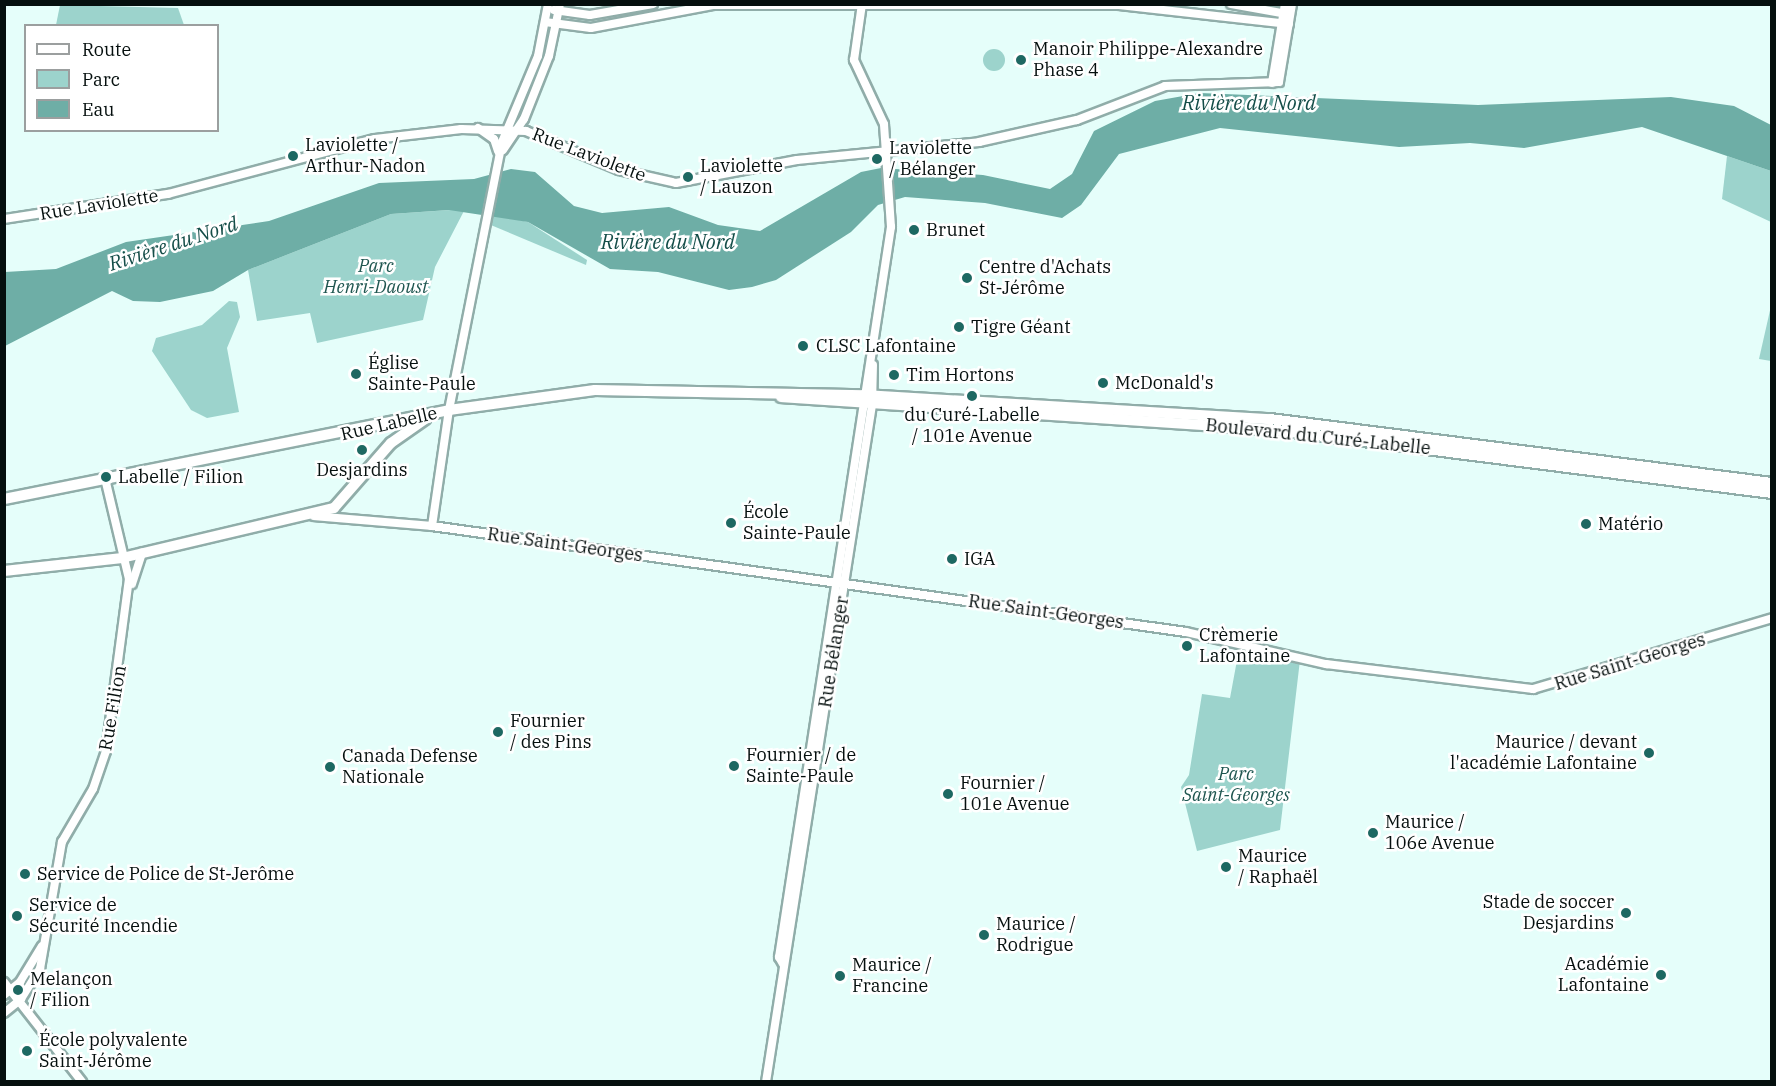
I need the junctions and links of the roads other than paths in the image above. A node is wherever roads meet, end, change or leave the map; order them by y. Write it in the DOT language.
graph roads {
  1 [pos="653,4"];
  2 [pos="1231,4"];
  3 [pos="1292,4"];
  4 [pos="861,5"];
  5 [pos="1249,6"];
  6 [pos="548,7"];
  7 [pos="559,8"];
  8 [pos="1286,11"];
  9 [pos="545,22"];
  10 [pos="556,24"];
  11 [pos="1286,24"];
  12 [pos="478,128"];
  13 [pos="513,128"];
  14 [pos="887,152"];
  15 [pos="497,162"];
  16 [pos="4,219"];
  17 [pos="868,401"];
  18 [pos="449,410"];
  19 [pos="433,414"];
  20 [pos="370,429"];
  21 [pos="381,456"];
  22 [pos="105,478"];
  23 [pos="1709,481"];
  24 [pos="1772,483"];
  25 [pos="1772,493"];
  26 [pos="4,499"];
  27 [pos="310,516"];
  28 [pos="432,526"];
  29 [pos="142,553"];
  30 [pos="122,558"];
  31 [pos="4,571"];
  32 [pos="840,583"];
  33 [pos="129,600"];
  34 [pos="1772,618"];
  35 [pos="49,929"];
  36 [pos="4,982"];
  37 [pos="8,992"];
  38 [pos="21,999"];
  39 [pos="4,1013"];
  40 [pos="82,1082"];
  41 [pos="766,1082"];
  1 -- 7 [label="street"];
  2 -- 5 [label="street"];
  3 -- 8 [label="street"];
  4 -- 10 [label="street"];
  4 -- 11 [label="street"];
  4 -- 14 [label="street, Rue Bélanger"];
  5 -- 8 [label="street"];
  6 -- 7 [label="street"];
  6 -- 9 [label="street"];
  7 -- 10 [label="street"];
  8 -- 11 [label="street"];
  9 -- 10 [label="street"];
  9 -- 13 [label="street"];
  10 -- 13 [label="street"];
  11 -- 14 [label="street, Rue Laviolette"];
  12 -- 13 [label="street, Rue Laviolette"];
  12 -- 15 [label="street"];
  12 -- 16 [label="street, Rue Laviolette"];
  13 -- 14 [label="street, Rue Laviolette"];
  13 -- 15 [label="street"];
  14 -- 17 [label="street, Rue Bélanger"];
  15 -- 18 [label="street"];
  17 -- 18 [label="main road, Rue Labelle"];
  17 -- 23 [label="main road, Boulevard du Curé-Labelle"];
  17 -- 32 [label="street, Rue Bélanger"];
  18 -- 19 [label="main road, Rue Labelle"];
  18 -- 28 [label="street"];
  19 -- 20 [label="main road, Rue Labelle"];
  19 -- 21 [label="main road, Rue Saint-Georges"];
  20 -- 21 [label="main road"];
  20 -- 22 [label="main road, Rue Labelle"];
  21 -- 27 [label="main road, Rue Saint-Georges"];
  22 -- 26 [label="main road, Rue Labelle"];
  22 -- 30 [label="street, Rue Filion"];
  23 -- 24 [label="main road, Boulevard du Curé-Labelle"];
  23 -- 25 [label="main road, Boulevard du Curé-Labelle"];
  27 -- 28 [label="street, Rue Saint-Georges"];
  27 -- 29 [label="main road, Rue Saint-Georges"];
  28 -- 32 [label="street, Rue Saint-Georges"];
  29 -- 30 [label="main road, Rue Saint-Georges"];
  29 -- 33 [label="street"];
  30 -- 31 [label="main road, Rue Saint-Georges"];
  30 -- 33 [label="street, Rue Filion"];
  32 -- 34 [label="street, Rue Saint-Georges"];
  32 -- 41 [label="street, Rue Bélanger"];
  33 -- 35 [label="street, Rue Filion"];
  35 -- 37 [label="street, Rue Filion"];
  35 -- 38 [label="street, Rue Filion"];
  36 -- 37 [label="street"];
  37 -- 38 [label="street"];
  38 -- 39 [label="street, Rue Filion"];
  38 -- 40 [label="street"];
}
